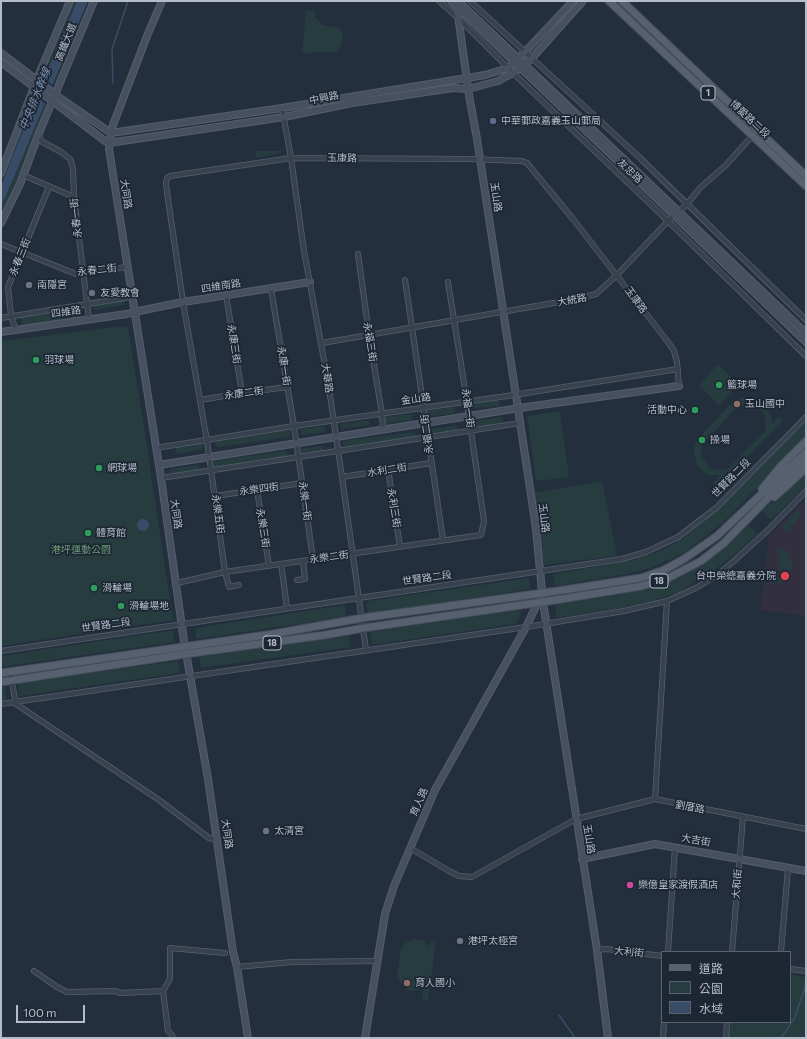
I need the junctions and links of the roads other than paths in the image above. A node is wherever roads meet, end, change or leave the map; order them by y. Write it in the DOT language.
graph roads {
  1 [pos="70,1"];
  2 [pos="94,1"];
  3 [pos="162,1"];
  4 [pos="439,1"];
  5 [pos="451,1"];
  6 [pos="470,1"];
  7 [pos="573,1"];
  8 [pos="583,1"];
  9 [pos="609,1"];
  10 [pos="622,1"];
  11 [pos="457,3"];
  12 [pos="458,18"];
  13 [pos="525,52"];
  14 [pos="1,53"];
  15 [pos="532,58"];
  16 [pos="516,60"];
  17 [pos="1,62"];
  18 [pos="522,66"];
  19 [pos="508,68"];
  20 [pos="513,73"];
  21 [pos="467,78"];
  22 [pos="39,81"];
  23 [pos="37,88"];
  24 [pos="468,88"];
  25 [pos="54,94"];
  26 [pos="52,101"];
  27 [pos="282,108"];
  28 [pos="284,117"];
  29 [pos="38,133"];
  30 [pos="111,133"];
  31 [pos="755,133"];
  32 [pos="109,142"];
  33 [pos="291,158"];
  34 [pos="480,159"];
  35 [pos="3,162"];
  36 [pos="1,173"];
  37 [pos="23,175"];
  38 [pos="806,176"];
  39 [pos="806,186"];
  40 [pos="49,188"];
  41 [pos="74,198"];
  42 [pos="687,204"];
  43 [pos="679,210"];
  44 [pos="674,215"];
  45 [pos="668,221"];
  46 [pos="1,223"];
  47 [pos="1,244"];
  48 [pos="22,253"];
  49 [pos="358,254"];
  50 [pos="127,267"];
  51 [pos="83,273"];
  52 [pos="617,275"];
  53 [pos="405,280"];
  54 [pos="310,282"];
  55 [pos="448,282"];
  56 [pos="271,289"];
  57 [pos="226,295"];
  58 [pos="131,297"];
  59 [pos="183,302"];
  60 [pos="86,303"];
  61 [pos="134,312"];
  62 [pos="503,312"];
  63 [pos="11,316"];
  64 [pos="1,318"];
  65 [pos="89,319"];
  66 [pos="806,320"];
  67 [pos="454,321"];
  68 [pos="412,327"];
  69 [pos="16,330"];
  70 [pos="1,332"];
  71 [pos="806,333"];
  72 [pos="369,335"];
  73 [pos="806,342"];
  74 [pos="322,343"];
  75 [pos="806,356"];
  76 [pos="678,369"];
  77 [pos="679,386"];
  78 [pos="287,387"];
  79 [pos="242,393"];
  80 [pos="516,394"];
  81 [pos="200,400"];
  82 [pos="467,402"];
  83 [pos="424,407"];
  84 [pos="518,408"];
  85 [pos="382,414"];
  86 [pos="469,416"];
  87 [pos="806,417"];
  88 [pos="334,421"];
  89 [pos="426,422"];
  90 [pos="520,423"];
  91 [pos="294,426"];
  92 [pos="383,429"];
  93 [pos="471,431"];
  94 [pos="427,436"];
  95 [pos="336,437"];
  96 [pos="207,440"];
  97 [pos="806,441"];
  98 [pos="296,444"];
  99 [pos="156,448"];
  100 [pos="338,450"];
  101 [pos="806,452"];
  102 [pos="209,456"];
  103 [pos="299,456"];
  104 [pos="806,459"];
  105 [pos="431,463"];
  106 [pos="158,465"];
  107 [pos="806,468"];
  108 [pos="388,469"];
  109 [pos="212,470"];
  110 [pos="342,477"];
  111 [pos="161,478"];
  112 [pos="302,483"];
  113 [pos="257,490"];
  114 [pos="806,491"];
  115 [pos="215,496"];
  116 [pos="746,507"];
  117 [pos="753,513"];
  118 [pos="481,535"];
  119 [pos="443,540"];
  120 [pos="400,547"];
  121 [pos="353,554"];
  122 [pos="313,559"];
  123 [pos="303,561"];
  124 [pos="282,564"];
  125 [pos="269,566"];
  126 [pos="540,571"];
  127 [pos="225,572"];
  128 [pos="297,580"];
  129 [pos="177,583"];
  130 [pos="239,585"];
  131 [pos="543,593"];
  132 [pos="359,598"];
  133 [pos="667,601"];
  134 [pos="540,602"];
  135 [pos="287,608"];
  136 [pos="362,618"];
  137 [pos="182,624"];
  138 [pos="546,624"];
  139 [pos="526,627"];
  140 [pos="364,628"];
  141 [pos="186,650"];
  142 [pos="366,650"];
  143 [pos="1,651"];
  144 [pos="10,672"];
  145 [pos="1,673"];
  146 [pos="190,676"];
  147 [pos="11,680"];
  148 [pos="1,682"];
  149 [pos="14,701"];
  150 [pos="1,704"];
  151 [pos="655,800"];
  152 [pos="743,817"];
  153 [pos="576,819"];
  154 [pos="806,829"];
  155 [pos="218,840"];
  156 [pos="675,847"];
  157 [pos="410,848"];
  158 [pos="739,858"];
  159 [pos="582,859"];
  160 [pos="788,868"];
  161 [pos="806,871"];
  162 [pos="597,950"];
  163 [pos="668,951"];
  164 [pos="732,951"];
  165 [pos="781,951"];
  166 [pos="225,953"];
  167 [pos="661,956"];
  168 [pos="376,961"];
  169 [pos="237,967"];
  170 [pos="791,969"];
  171 [pos="34,971"];
  172 [pos="806,971"];
  173 [pos="163,991"];
  174 [pos="664,1023"];
  175 [pos="727,1023"];
  176 [pos="172,1038"];
  177 [pos="248,1038"];
  178 [pos="365,1038"];
  179 [pos="608,1038"];
  180 [pos="663,1038"];
  181 [pos="726,1038"];
  1 -- 22 [label="street, 高鐵大道"];
  2 -- 25 [label="street, 高鐵大道"];
  3 -- 30 [label="street, 大同路"];
  4 -- 12 [label="street, 友忠路"];
  5 -- 11 [label="street, 友忠路"];
  6 -- 13 [label="street, 友忠路"];
  7 -- 13 [label="street, 中興路"];
  8 -- 15 [label="street, 中興路"];
  9 -- 31 [label="main road, 博愛路二段 / 1"];
  10 -- 31 [label="main road, 博愛路二段 / 1"];
  11 -- 12 [label="street, 玉山路"];
  11 -- 16 [label="street, 友忠路"];
  12 -- 19 [label="street, 友忠路"];
  12 -- 21 [label="street, 玉山路"];
  13 -- 15 [label="street, 友忠路"];
  13 -- 16 [label="street, 中興路"];
  14 -- 22 [label="street"];
  15 -- 18 [label="street, 中興路"];
  15 -- 42 [label="street, 友忠路"];
  16 -- 18 [label="street, 友忠路"];
  16 -- 19 [label="street, 中興路"];
  17 -- 23 [label="street"];
  18 -- 20 [label="street, 中興路"];
  18 -- 43 [label="street, 友忠路"];
  18 -- 44 [label="street, 友忠路"];
  19 -- 20 [label="street, 友忠路"];
  19 -- 21 [label="street, 中興路"];
  20 -- 24 [label="street, 中興路"];
  20 -- 45 [label="street, 友忠路"];
  21 -- 24 [label="street, 玉山路"];
  21 -- 27 [label="street, 中興路"];
  22 -- 23 [label="street, 高鐵大道"];
  22 -- 25 [label="street"];
  23 -- 26 [label="street"];
  23 -- 35 [label="street, 高鐵大道"];
  24 -- 28 [label="street, 中興路"];
  24 -- 34 [label="street, 玉山路"];
  25 -- 26 [label="street, 高鐵大道"];
  25 -- 30 [label="street"];
  26 -- 29 [label="street, 高鐵大道"];
  26 -- 32 [label="street"];
  27 -- 28 [label="street, 大華路"];
  27 -- 30 [label="street, 中興路"];
  28 -- 32 [label="street, 中興路"];
  28 -- 33 [label="street, 大華路"];
  29 -- 37 [label="street, 高鐵大道"];
  29 -- 41 [label="street, 永春一街"];
  30 -- 32 [label="street, 大同路"];
  31 -- 38 [label="main road, 博愛路二段 / 1"];
  31 -- 39 [label="main road, 博愛路二段 / 1"];
  31 -- 42 [label="street, 大統路"];
  32 -- 50 [label="street, 大同路"];
  33 -- 34 [label="street, 玉康路"];
  33 -- 54 [label="street, 大華路"];
  33 -- 59 [label="street, 玉康路"];
  34 -- 52 [label="street, 玉康路"];
  34 -- 62 [label="street, 玉山路"];
  35 -- 36 [label="street, 高鐵大道"];
  37 -- 40 [label="street"];
  37 -- 46 [label="street, 高鐵大道"];
  40 -- 41 [label="street"];
  40 -- 48 [label="street, 永春三街"];
  41 -- 51 [label="street, 永春一街"];
  42 -- 43 [label="street, 大統路"];
  42 -- 66 [label="street, 友忠路"];
  43 -- 44 [label="street, 大統路"];
  43 -- 71 [label="street, 友忠路"];
  44 -- 45 [label="street, 大統路"];
  44 -- 73 [label="street, 友忠路"];
  45 -- 52 [label="street, 大統路"];
  45 -- 75 [label="street, 友忠路"];
  47 -- 48 [label="street, 永春二街"];
  48 -- 51 [label="street, 永春二街"];
  48 -- 63 [label="street, 永春三街"];
  49 -- 72 [label="street, 永福三街"];
  50 -- 51 [label="street, 永春二街"];
  50 -- 58 [label="street, 大同路"];
  51 -- 60 [label="street, 永春一街"];
  52 -- 62 [label="street, 大統路"];
  52 -- 76 [label="street, 玉康路"];
  53 -- 68 [label="street, 永福二街"];
  54 -- 56 [label="street, 四維南路"];
  54 -- 74 [label="street, 大華路"];
  55 -- 67 [label="street, 永福一街"];
  56 -- 57 [label="street, 四維南路"];
  56 -- 78 [label="street, 永康一街"];
  57 -- 59 [label="street, 四維南路"];
  57 -- 79 [label="street, 永康三街"];
  58 -- 60 [label="street, 四維路"];
  58 -- 61 [label="street, 大同路"];
  59 -- 61 [label="street, 四維南路"];
  59 -- 81 [label="street, 玉康路"];
  60 -- 63 [label="street, 四維路"];
  60 -- 65 [label="street, 永春一街"];
  61 -- 65 [label="street, 四維路"];
  61 -- 99 [label="street, 大同路"];
  62 -- 67 [label="street, 大統路"];
  62 -- 80 [label="street, 玉山路"];
  63 -- 64 [label="street, 四維路"];
  63 -- 69 [label="street, 永春三街"];
  65 -- 69 [label="street, 四維路"];
  67 -- 68 [label="street, 大統路"];
  67 -- 82 [label="street, 永福一街"];
  68 -- 72 [label="street, 大統路"];
  68 -- 83 [label="street, 永福二街"];
  69 -- 70 [label="street, 四維路"];
  72 -- 74 [label="street, 大統路"];
  72 -- 85 [label="street, 永福三街"];
  74 -- 88 [label="street, 大華路"];
  76 -- 77 [label="street, 玉康路"];
  76 -- 80 [label="street, 金山路"];
  77 -- 84 [label="street"];
  78 -- 79 [label="street, 永康二街"];
  78 -- 91 [label="street, 永康一街"];
  79 -- 81 [label="street, 永康二街"];
  80 -- 82 [label="street, 金山路"];
  80 -- 84 [label="street, 玉山路"];
  81 -- 96 [label="street, 玉康路"];
  82 -- 83 [label="street, 金山路"];
  82 -- 86 [label="street, 永福一街"];
  83 -- 85 [label="street, 金山路"];
  83 -- 89 [label="street, 永福二街"];
  84 -- 86 [label="street"];
  84 -- 90 [label="street, 玉山路"];
  85 -- 88 [label="street, 金山路"];
  85 -- 92 [label="street, 永福三街"];
  86 -- 89 [label="street"];
  86 -- 93 [label="street, 永福一街"];
  87 -- 126 [label="street, 世賢路二段"];
  88 -- 91 [label="street, 金山路"];
  88 -- 95 [label="street, 大華路"];
  89 -- 92 [label="street"];
  89 -- 94 [label="street, 永福二街"];
  90 -- 93 [label="street"];
  90 -- 126 [label="street, 玉山路"];
  91 -- 96 [label="street, 金山路"];
  91 -- 98 [label="street, 永康一街"];
  92 -- 95 [label="street"];
  93 -- 94 [label="street"];
  93 -- 118 [label="street, 永福一街"];
  94 -- 100 [label="street"];
  94 -- 105 [label="street, 永福二街"];
  95 -- 98 [label="street"];
  95 -- 100 [label="street, 大華路"];
  96 -- 99 [label="street, 金山路"];
  96 -- 102 [label="street, 玉康路"];
  97 -- 116 [label="main road, 18"];
  98 -- 102 [label="street"];
  98 -- 103 [label="street, 永樂一街"];
  99 -- 106 [label="street, 大同路"];
  100 -- 103 [label="street"];
  100 -- 110 [label="street, 大華路"];
  101 -- 116 [label="main road, 18"];
  102 -- 106 [label="street"];
  102 -- 109 [label="street, 永樂五街"];
  103 -- 109 [label="street"];
  103 -- 112 [label="street, 永樂一街"];
  104 -- 117 [label="main road, 18"];
  105 -- 108 [label="street, 水利二街"];
  105 -- 119 [label="street, 永福二街"];
  106 -- 111 [label="street, 大同路"];
  107 -- 117 [label="main road, 18"];
  108 -- 110 [label="street, 水利二街"];
  108 -- 120 [label="street, 永利三街"];
  109 -- 111 [label="street"];
  109 -- 115 [label="street, 永樂五街"];
  110 -- 121 [label="street, 大華路"];
  111 -- 129 [label="street, 大同路"];
  112 -- 113 [label="street, 永樂四街"];
  112 -- 122 [label="street, 永樂一街"];
  113 -- 115 [label="street, 永樂四街"];
  113 -- 125 [label="street, 永樂三街"];
  114 -- 133 [label="street"];
  115 -- 127 [label="street, 永樂五街"];
  116 -- 131 [label="main road, 18"];
  117 -- 134 [label="main road, 18"];
  118 -- 119 [label="street, 永樂二街"];
  119 -- 120 [label="street, 永樂二街"];
  120 -- 121 [label="street, 永樂二街"];
  121 -- 122 [label="street, 永樂二街"];
  121 -- 132 [label="street, 大華路"];
  122 -- 123 [label="street, 永樂二街"];
  123 -- 124 [label="street, 永樂二街"];
  123 -- 128 [label="street"];
  124 -- 125 [label="street, 永樂二街"];
  124 -- 135 [label="street"];
  125 -- 127 [label="street, 永樂二街"];
  126 -- 131 [label="street, 玉山路"];
  126 -- 132 [label="street, 世賢路二段"];
  127 -- 129 [label="street, 永樂二街"];
  127 -- 130 [label="street"];
  129 -- 137 [label="street, 大同路"];
  131 -- 134 [label="street, 育人路"];
  131 -- 136 [label="main road, 18"];
  132 -- 135 [label="street, 世賢路二段"];
  132 -- 136 [label="street, 大華路"];
  133 -- 138 [label="street"];
  133 -- 151 [label="street"];
  134 -- 138 [label="street, 玉山路"];
  134 -- 139 [label="street, 育人路"];
  134 -- 140 [label="main road, 18"];
  135 -- 137 [label="street, 世賢路二段"];
  136 -- 140 [label="street, 大華路"];
  136 -- 141 [label="main road, 18"];
  137 -- 141 [label="street, 大同路"];
  137 -- 143 [label="street, 世賢路二段"];
  138 -- 139 [label="street"];
  138 -- 153 [label="street, 玉山路"];
  139 -- 142 [label="street"];
  139 -- 157 [label="street, 育人路"];
  140 -- 141 [label="main road, 18"];
  140 -- 142 [label="street, 大華路"];
  141 -- 144 [label="main road, 18"];
  141 -- 146 [label="street, 大同路"];
  141 -- 147 [label="main road, 18"];
  142 -- 146 [label="street"];
  144 -- 145 [label="main road, 18"];
  144 -- 147 [label="street"];
  146 -- 149 [label="street"];
  146 -- 155 [label="street, 大同路"];
  147 -- 148 [label="main road, 18"];
  147 -- 149 [label="street"];
  149 -- 150 [label="street"];
  149 -- 155 [label="street"];
  151 -- 152 [label="street, 劉厝路"];
  151 -- 153 [label="street, 劉厝路"];
  152 -- 154 [label="street, 劉厝路"];
  152 -- 158 [label="street, 大和街"];
  153 -- 157 [label="street, 劉厝路"];
  153 -- 159 [label="street, 玉山路"];
  155 -- 169 [label="street, 大同路"];
  156 -- 158 [label="street, 大吉街"];
  156 -- 159 [label="street, 大吉街"];
  156 -- 163 [label="street"];
  157 -- 168 [label="street, 育人路"];
  158 -- 160 [label="street, 大吉街"];
  158 -- 164 [label="street, 大和街"];
  159 -- 162 [label="street, 玉山路"];
  160 -- 161 [label="street, 大吉街"];
  160 -- 165 [label="street"];
  162 -- 167 [label="street, 大利街"];
  162 -- 179 [label="street, 玉山路"];
  166 -- 173 [label="street"];
  168 -- 169 [label="street"];
  168 -- 178 [label="street, 育人路"];
  169 -- 177 [label="street, 大同路"];
  170 -- 172 [label="street"];
  171 -- 173 [label="street"];
  173 -- 176 [label="street"];
  174 -- 180 [label="street"];
  175 -- 181 [label="street"];
}
